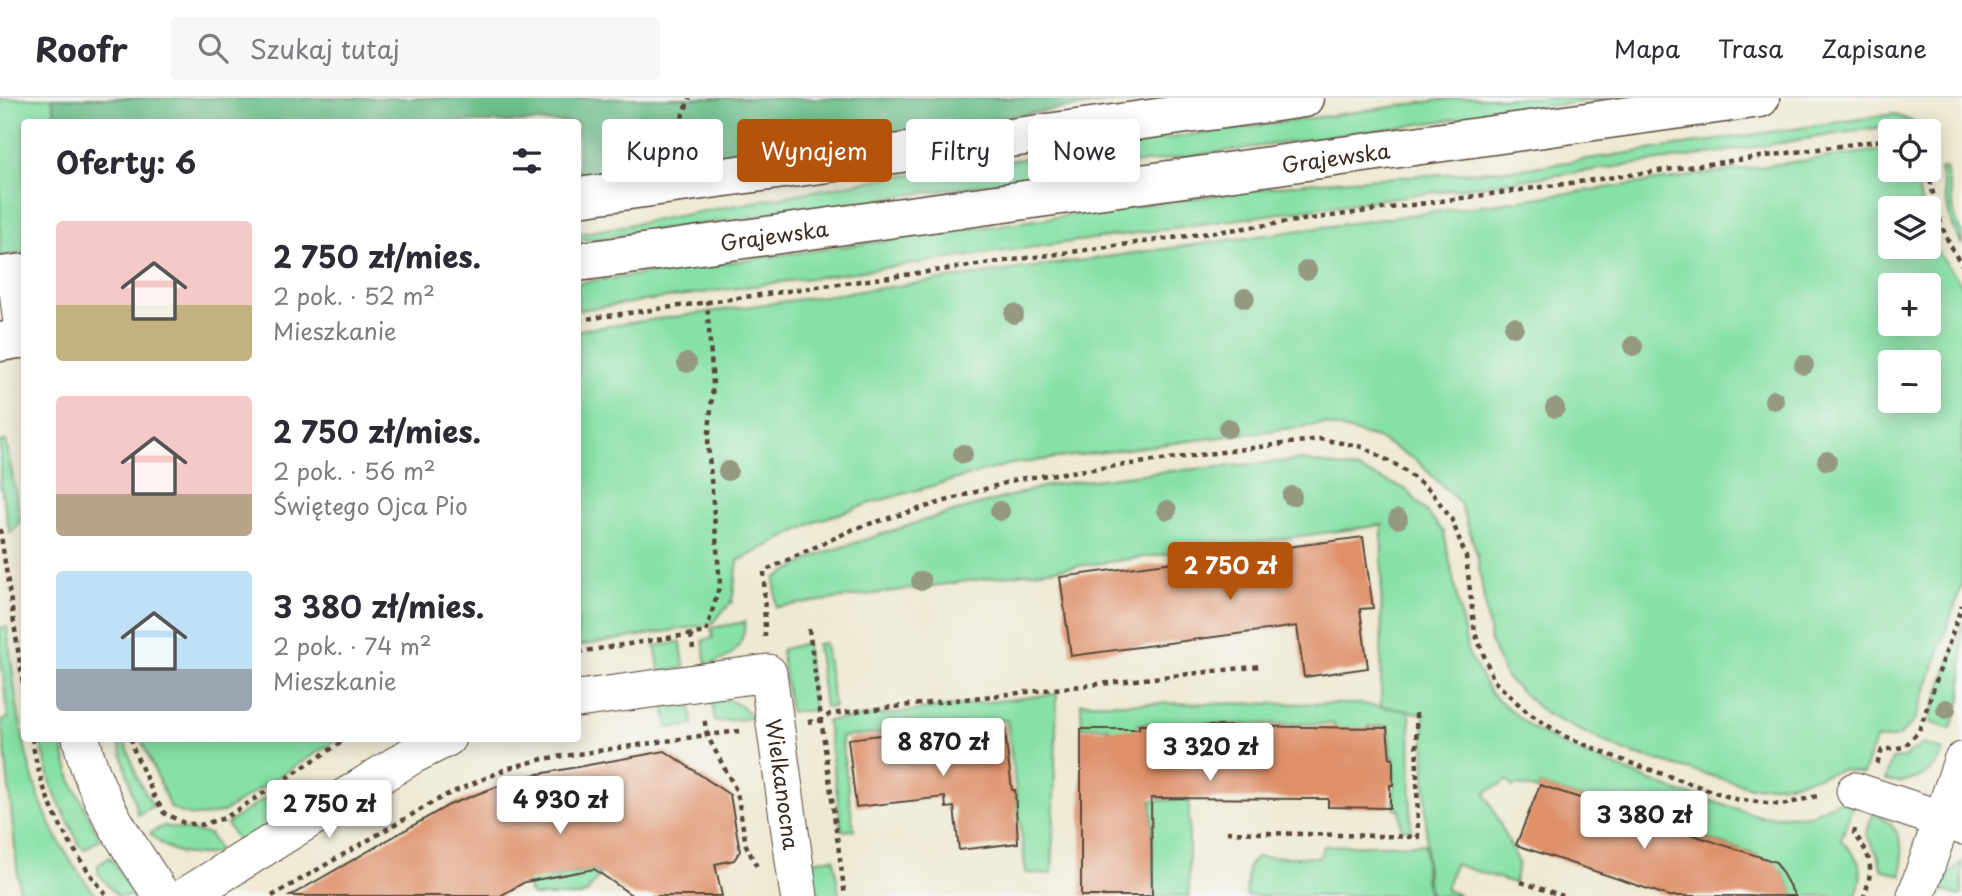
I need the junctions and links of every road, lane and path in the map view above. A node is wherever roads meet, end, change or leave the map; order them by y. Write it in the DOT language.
graph roads {
  1 [pos="691,98"];
  2 [pos="1304,98"];
  3 [pos="1760,98"];
  4 [pos="1878,141"];
  5 [pos="1931,182"];
  6 [pos="667,185"];
  7 [pos="581,197"];
  8 [pos="581,262"];
  9 [pos="1962,265"];
  10 [pos="13,274"];
  11 [pos="708,301"];
  12 [pos="581,320"];
  13 [pos="21,321"];
  14 [pos="21,339"];
  15 [pos="0,342"];
  16 [pos="0,529"];
  17 [pos="1962,605"];
  18 [pos="809,629"];
  19 [pos="691,635"];
  20 [pos="765,637"];
  21 [pos="581,652"];
  22 [pos="1261,666"];
  23 [pos="21,670"];
  24 [pos="698,681"];
  25 [pos="581,699"];
  26 [pos="1416,713"];
  27 [pos="822,720"];
  28 [pos="776,727"];
  29 [pos="707,735"];
  30 [pos="33,742"];
  31 [pos="82,742"];
  32 [pos="132,742"];
  33 [pos="342,742"];
  34 [pos="439,742"];
  35 [pos="1962,761"];
  36 [pos="1861,792"];
  37 [pos="1952,823"];
  38 [pos="1227,832"];
  39 [pos="758,877"];
  40 [pos="1521,882"];
  41 [pos="107,896"];
  42 [pos="162,896"];
  43 [pos="187,896"];
  44 [pos="272,896"];
  45 [pos="799,896"];
  46 [pos="845,896"];
  47 [pos="1563,896"];
  48 [pos="1864,896"];
  49 [pos="1916,896"];
  1 -- 6 [label="path"];
  2 -- 6 [label="main road"];
  3 -- 8 [label="main road, Grajewska"];
  4 -- 11 [label="path"];
  5 -- 9 [label="path"];
  6 -- 7 [label="main road"];
  10 -- 13 [label="street"];
  11 -- 12 [label="path"];
  11 -- 19 [label="path"];
  14 -- 15 [label="main road"];
  16 -- 23 [label="path"];
  17 -- 36 [label="path"];
  18 -- 27 [label="path"];
  19 -- 21 [label="path"];
  19 -- 24 [label="path"];
  20 -- 36 [label="path"];
  22 -- 27 [label="path"];
  24 -- 25 [label="street"];
  24 -- 28 [label="street, Wielkanocna"];
  24 -- 29 [label="path"];
  26 -- 38 [label="path"];
  27 -- 28 [label="path"];
  27 -- 46 [label="path"];
  28 -- 29 [label="path"];
  28 -- 45 [label="street, Wielkanocna"];
  29 -- 39 [label="path"];
  29 -- 44 [label="path"];
  30 -- 41 [label="path"];
  31 -- 42 [label="street"];
  32 -- 33 [label="path"];
  34 -- 43 [label="street"];
  35 -- 37 [label="street"];
  36 -- 37 [label="street"];
  36 -- 48 [label="path"];
  37 -- 49 [label="street"];
  40 -- 47 [label="path"];
}
